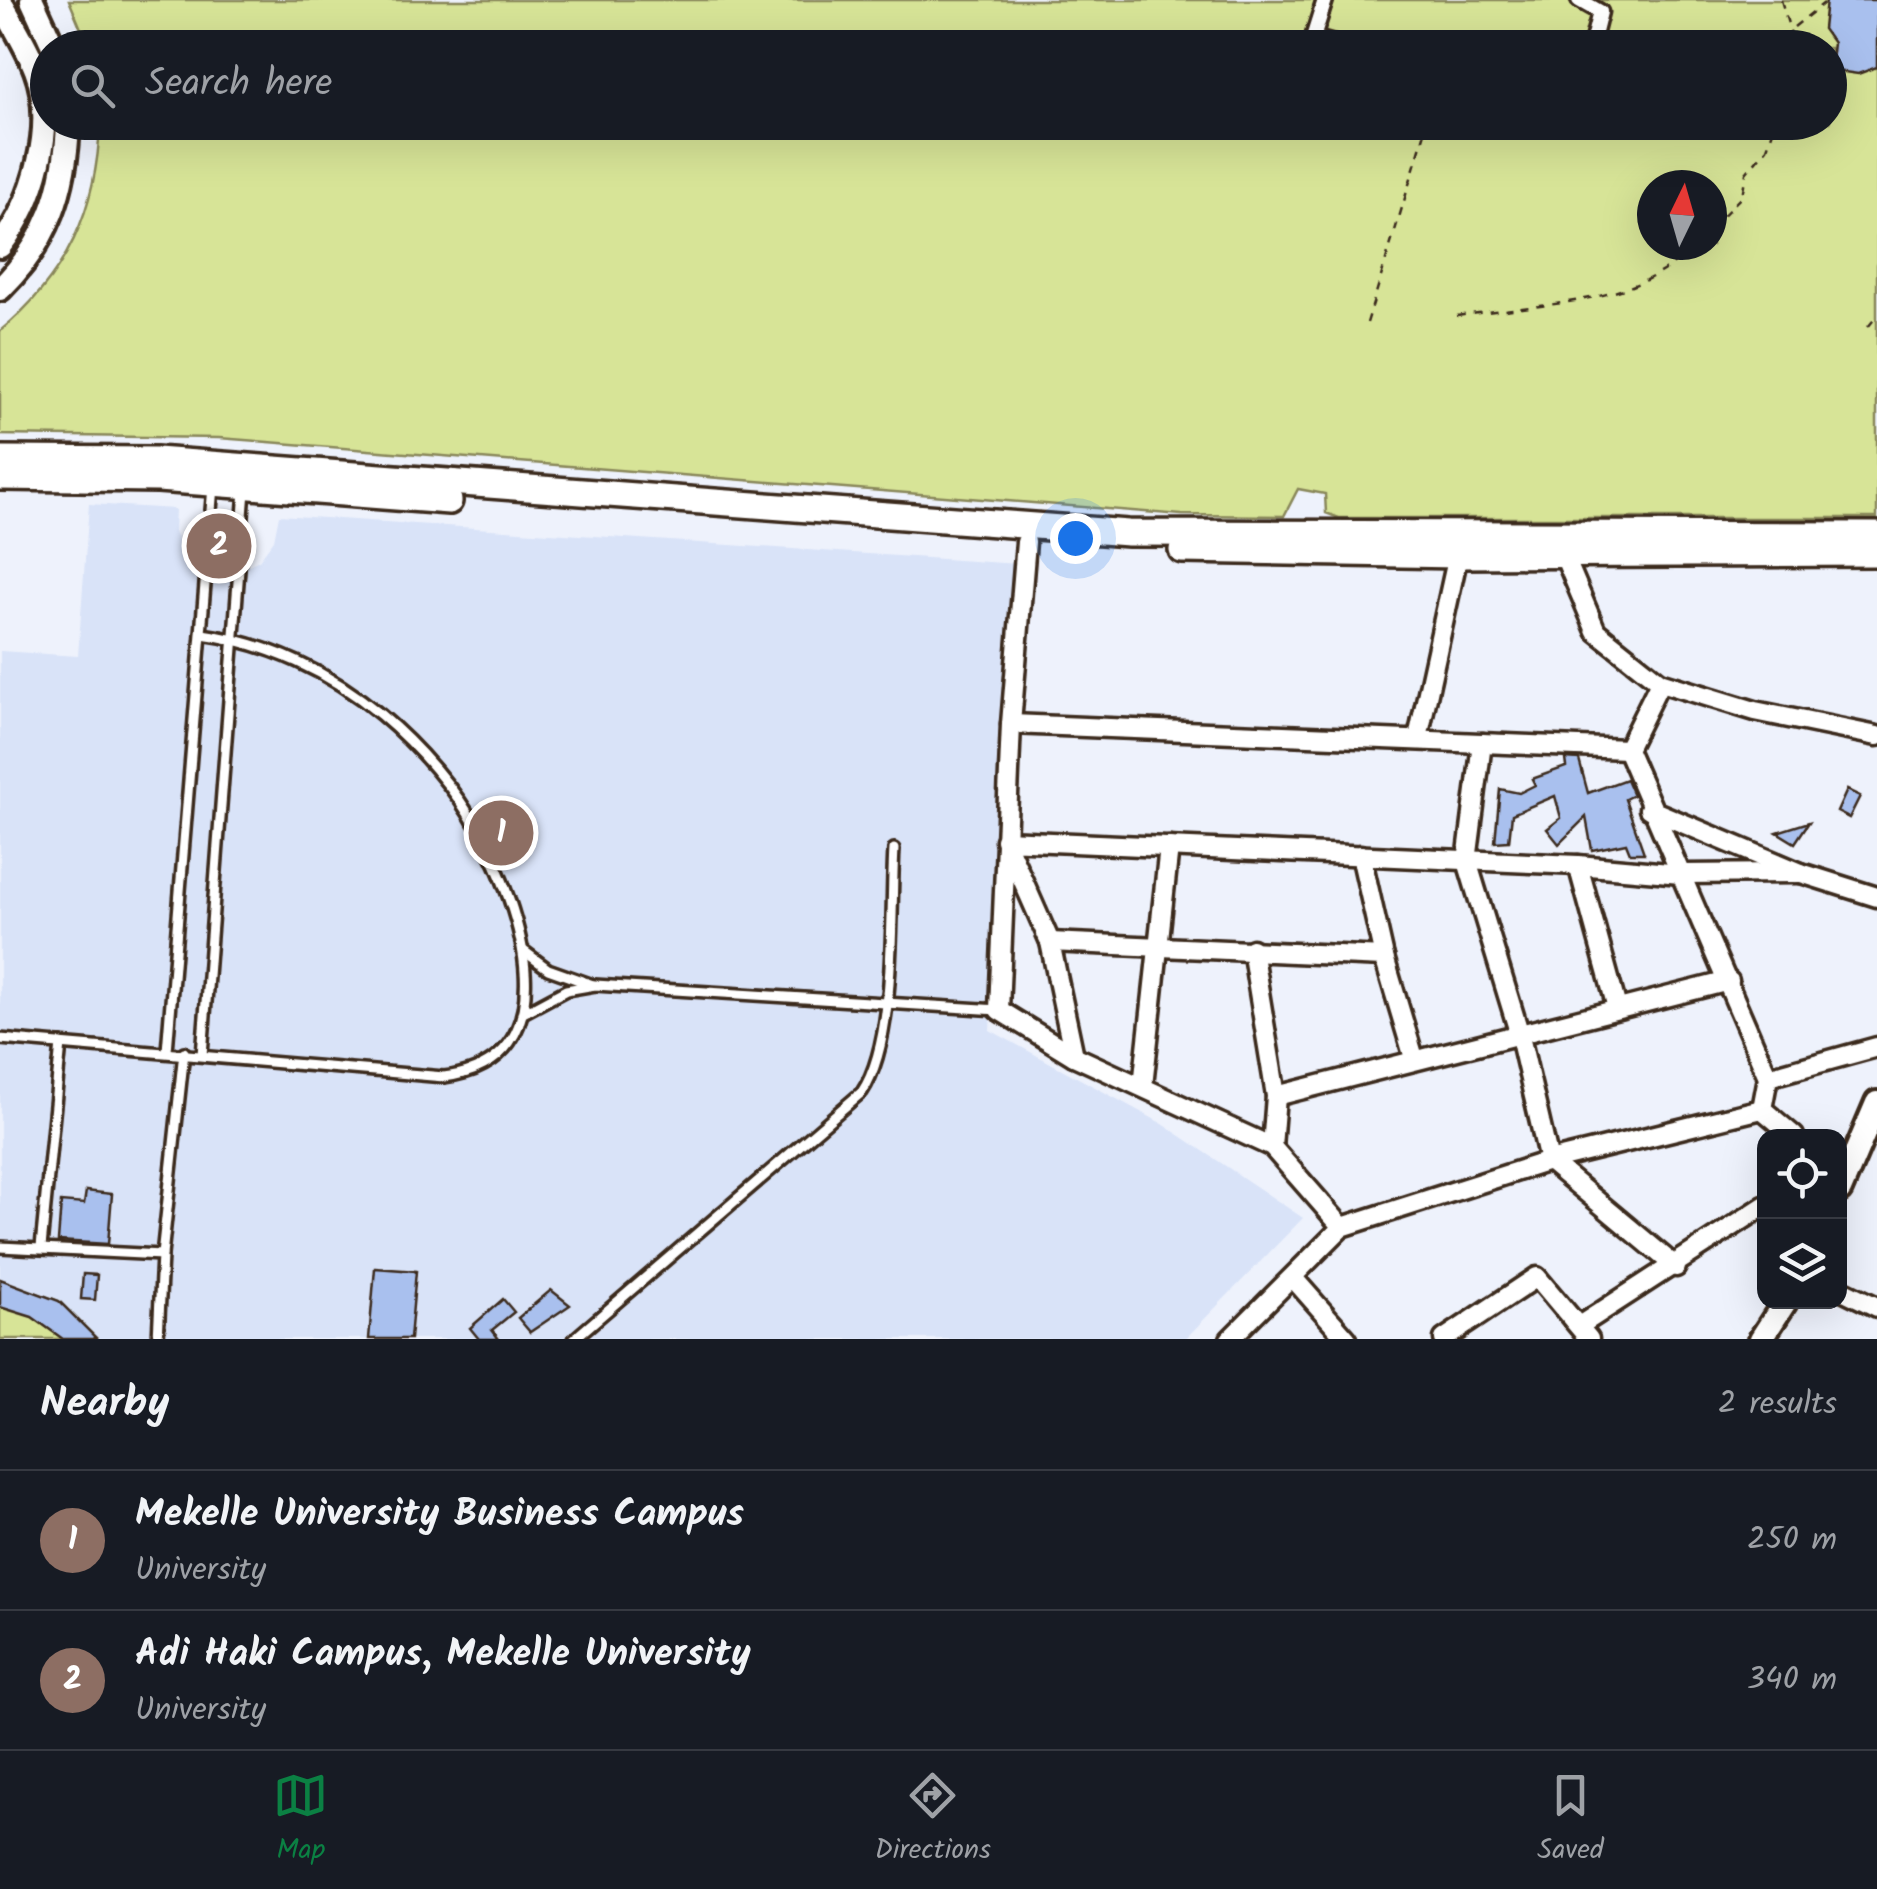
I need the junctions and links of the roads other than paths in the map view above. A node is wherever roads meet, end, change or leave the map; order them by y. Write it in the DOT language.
graph roads {
  1 [pos="32,0"];
  2 [pos="1325,0"];
  3 [pos="1579,0"];
  4 [pos="0,1"];
  5 [pos="46,30"];
  6 [pos="1316,30"];
  7 [pos="1596,30"];
  8 [pos="30,59"];
  9 [pos="39,140"];
  10 [pos="66,140"];
  11 [pos="0,246"];
  12 [pos="0,289"];
  13 [pos="0,459"];
  14 [pos="0,478"];
  15 [pos="214,483"];
  16 [pos="245,486"];
  17 [pos="1877,536"];
  18 [pos="1026,542"];
  19 [pos="1563,553"];
  20 [pos="1877,553"];
  21 [pos="1458,555"];
  22 [pos="202,634"];
  23 [pos="232,638"];
  24 [pos="1660,682"];
  25 [pos="1012,724"];
  26 [pos="1877,736"];
  27 [pos="1418,738"];
  28 [pos="1482,743"];
  29 [pos="1627,750"];
  30 [pos="1649,809"];
  31 [pos="1005,840"];
  32 [pos="1169,847"];
  33 [pos="894,849"];
  34 [pos="1361,855"];
  35 [pos="1467,861"];
  36 [pos="1578,865"];
  37 [pos="1801,873"];
  38 [pos="1681,874"];
  39 [pos="1877,897"];
  40 [pos="1050,942"];
  41 [pos="1160,945"];
  42 [pos="1252,949"];
  43 [pos="524,950"];
  44 [pos="1384,957"];
  45 [pos="1729,981"];
  46 [pos="595,985"];
  47 [pos="885,1003"];
  48 [pos="1618,1008"];
  49 [pos="998,1010"];
  50 [pos="524,1012"];
  51 [pos="1519,1032"];
  52 [pos="0,1040"];
  53 [pos="61,1044"];
  54 [pos="1877,1047"];
  55 [pos="167,1052"];
  56 [pos="184,1052"];
  57 [pos="202,1055"];
  58 [pos="1074,1056"];
  59 [pos="1414,1058"];
  60 [pos="1768,1077"];
  61 [pos="1144,1086"];
  62 [pos="1276,1096"];
  63 [pos="1877,1103"];
  64 [pos="1762,1108"];
  65 [pos="1786,1129"];
  66 [pos="1272,1147"];
  67 [pos="1549,1161"];
  68 [pos="1847,1162"];
  69 [pos="1757,1211"];
  70 [pos="1342,1227"];
  71 [pos="0,1247"];
  72 [pos="41,1247"];
  73 [pos="162,1254"];
  74 [pos="1676,1267"];
  75 [pos="1294,1279"];
  76 [pos="1847,1293"];
  77 [pos="1877,1307"];
  78 [pos="1780,1309"];
  79 [pos="1584,1333"];
  80 [pos="158,1339"];
  81 [pos="574,1339"];
  82 [pos="1230,1339"];
  83 [pos="1348,1339"];
  84 [pos="1444,1339"];
  85 [pos="1761,1339"];
  1 -- 5 [label="street"];
  2 -- 6 [label="street"];
  3 -- 7 [label="street"];
  4 -- 8 [label="street"];
  9 -- 11 [label="street"];
  10 -- 12 [label="street"];
  13 -- 17 [label="main road"];
  14 -- 15 [label="main road"];
  15 -- 16 [label="main road"];
  15 -- 22 [label="lane"];
  16 -- 18 [label="main road"];
  16 -- 23 [label="lane"];
  18 -- 21 [label="main road"];
  18 -- 25 [label="street"];
  19 -- 20 [label="main road"];
  19 -- 21 [label="main road"];
  19 -- 24 [label="street"];
  21 -- 27 [label="street"];
  22 -- 23 [label="lane"];
  22 -- 55 [label="lane"];
  23 -- 43 [label="lane"];
  23 -- 57 [label="lane"];
  24 -- 26 [label="street"];
  24 -- 29 [label="street"];
  25 -- 27 [label="street"];
  25 -- 31 [label="street"];
  27 -- 28 [label="street"];
  28 -- 29 [label="street"];
  28 -- 35 [label="street"];
  29 -- 30 [label="street"];
  30 -- 37 [label="street"];
  30 -- 38 [label="street"];
  31 -- 32 [label="street"];
  31 -- 40 [label="street"];
  31 -- 49 [label="street"];
  32 -- 34 [label="street"];
  32 -- 41 [label="street"];
  33 -- 47 [label="lane"];
  34 -- 35 [label="street"];
  34 -- 44 [label="street"];
  35 -- 36 [label="street"];
  35 -- 51 [label="street"];
  36 -- 38 [label="street"];
  36 -- 48 [label="street"];
  37 -- 38 [label="street"];
  37 -- 39 [label="street"];
  38 -- 45 [label="street"];
  40 -- 41 [label="street"];
  40 -- 58 [label="street"];
  41 -- 42 [label="street"];
  41 -- 61 [label="street"];
  42 -- 44 [label="street"];
  42 -- 62 [label="street"];
  43 -- 46 [label="lane"];
  43 -- 50 [label="lane"];
  44 -- 59 [label="street"];
  45 -- 48 [label="street"];
  45 -- 60 [label="street"];
  46 -- 47 [label="lane"];
  46 -- 50 [label="lane"];
  47 -- 49 [label="lane"];
  47 -- 81 [label="lane"];
  48 -- 51 [label="street"];
  49 -- 58 [label="street"];
  50 -- 57 [label="lane"];
  51 -- 59 [label="street"];
  51 -- 67 [label="street"];
  52 -- 53 [label="lane"];
  53 -- 55 [label="lane"];
  53 -- 72 [label="lane"];
  54 -- 60 [label="street"];
  55 -- 56 [label="lane"];
  56 -- 57 [label="lane"];
  56 -- 73 [label="lane"];
  58 -- 61 [label="street"];
  59 -- 62 [label="street"];
  60 -- 64 [label="street"];
  61 -- 66 [label="street"];
  62 -- 66 [label="street"];
  63 -- 68 [label="street"];
  64 -- 65 [label="street"];
  64 -- 67 [label="street"];
  66 -- 70 [label="street"];
  67 -- 70 [label="street"];
  67 -- 74 [label="street"];
  69 -- 74 [label="street"];
  70 -- 75 [label="street"];
  71 -- 72 [label="lane"];
  72 -- 73 [label="lane"];
  73 -- 80 [label="lane"];
  74 -- 79 [label="street"];
  75 -- 82 [label="street"];
  75 -- 83 [label="street"];
  76 -- 77 [label="street"];
  78 -- 85 [label="street"];
  79 -- 84 [label="street"];
}
